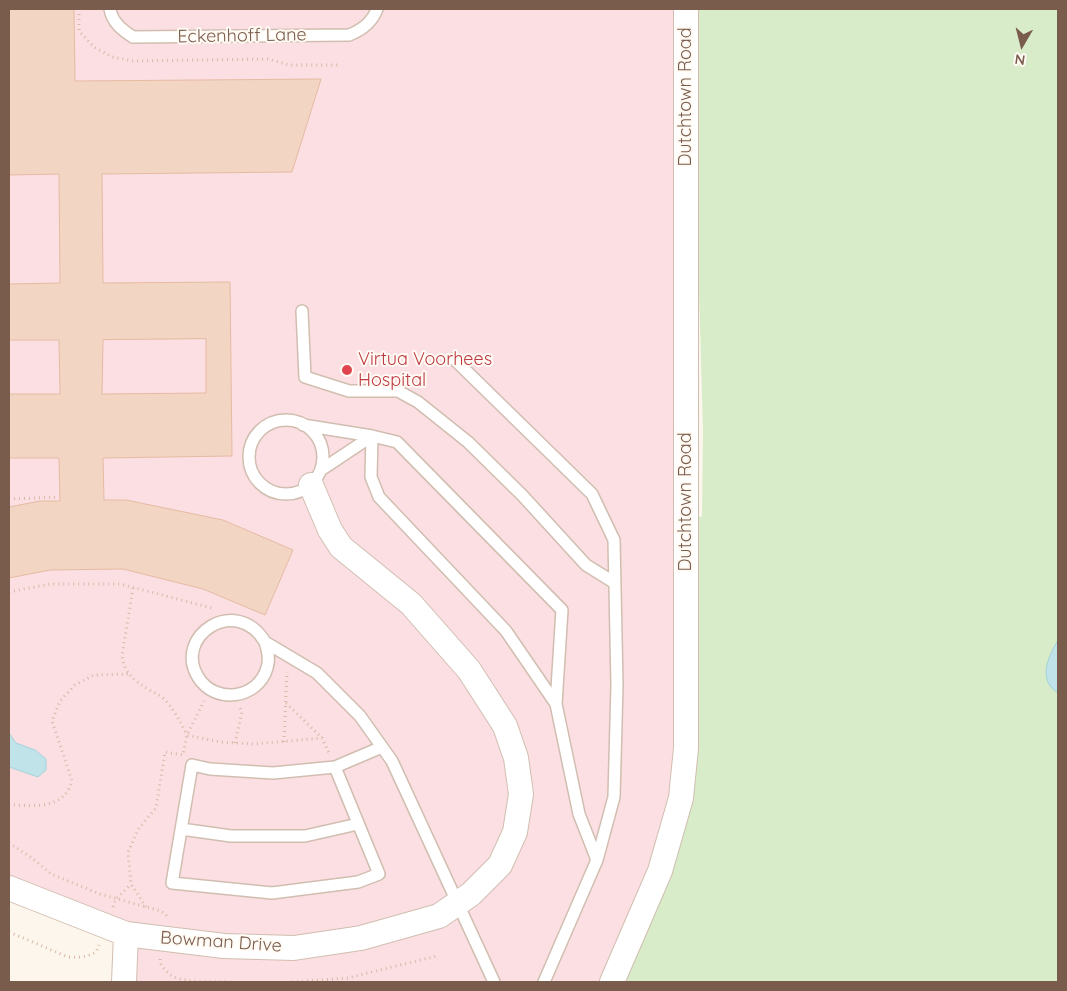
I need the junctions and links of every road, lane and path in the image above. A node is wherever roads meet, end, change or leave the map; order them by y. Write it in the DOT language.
graph roads {
  1 [pos="79,9"];
  2 [pos="110,9"];
  3 [pos="377,9"];
  4 [pos="686,9"];
  5 [pos="338,65"];
  6 [pos="302,311"];
  7 [pos="454,358"];
  8 [pos="303,425"];
  9 [pos="372,436"];
  10 [pos="316,477"];
  11 [pos="60,497"];
  12 [pos="9,499"];
  13 [pos="615,583"];
  14 [pos="9,592"];
  15 [pos="212,608"];
  16 [pos="265,642"];
  17 [pos="288,656"];
  18 [pos="128,674"];
  19 [pos="236,696"];
  20 [pos="286,703"];
  21 [pos="556,704"];
  22 [pos="187,735"];
  23 [pos="322,738"];
  24 [pos="284,742"];
  25 [pos="235,743"];
  26 [pos="382,747"];
  27 [pos="335,767"];
  28 [pos="9,805"];
  29 [pos="358,824"];
  30 [pos="181,829"];
  31 [pos="597,860"];
  32 [pos="9,888"];
  33 [pos="458,903"];
  34 [pos="146,907"];
  35 [pos="126,934"];
  36 [pos="437,956"];
  37 [pos="197,980"];
  38 [pos="124,982"];
  39 [pos="231,982"];
  40 [pos="292,982"];
  41 [pos="494,982"];
  42 [pos="544,982"];
  43 [pos="612,982"];
  1 -- 5 [label="path"];
  2 -- 3 [label="lane, Eckenhoff Lane"];
  4 -- 43 [label="street, Dutchtown Road"];
  6 -- 13 [label="lane"];
  7 -- 13 [label="lane"];
  8 -- 9 [label="lane"];
  8 -- 10 [label="lane"];
  8 -- 10 [label="lane"];
  9 -- 10 [label="lane"];
  9 -- 21 [label="lane"];
  9 -- 21 [label="lane"];
  10 -- 33 [label="street, Bowman Drive"];
  11 -- 12 [label="path"];
  13 -- 31 [label="lane"];
  14 -- 15 [label="path"];
  16 -- 17 [label="lane"];
  16 -- 19 [label="lane"];
  16 -- 19 [label="lane"];
  17 -- 20 [label="path"];
  17 -- 26 [label="lane"];
  18 -- 28 [label="path"];
  19 -- 25 [label="path"];
  20 -- 23 [label="path"];
  20 -- 24 [label="path"];
  21 -- 31 [label="lane"];
  22 -- 34 [label="path"];
  26 -- 27 [label="lane"];
  26 -- 33 [label="lane"];
  27 -- 29 [label="lane"];
  27 -- 30 [label="lane"];
  29 -- 30 [label="lane"];
  29 -- 30 [label="lane"];
  31 -- 42 [label="lane"];
  32 -- 35 [label="street, Bowman Drive"];
  33 -- 35 [label="street, Bowman Drive"];
  33 -- 41 [label="lane"];
  35 -- 38 [label="street"];
  36 -- 40 [label="path"];
  37 -- 39 [label="path"];
}
